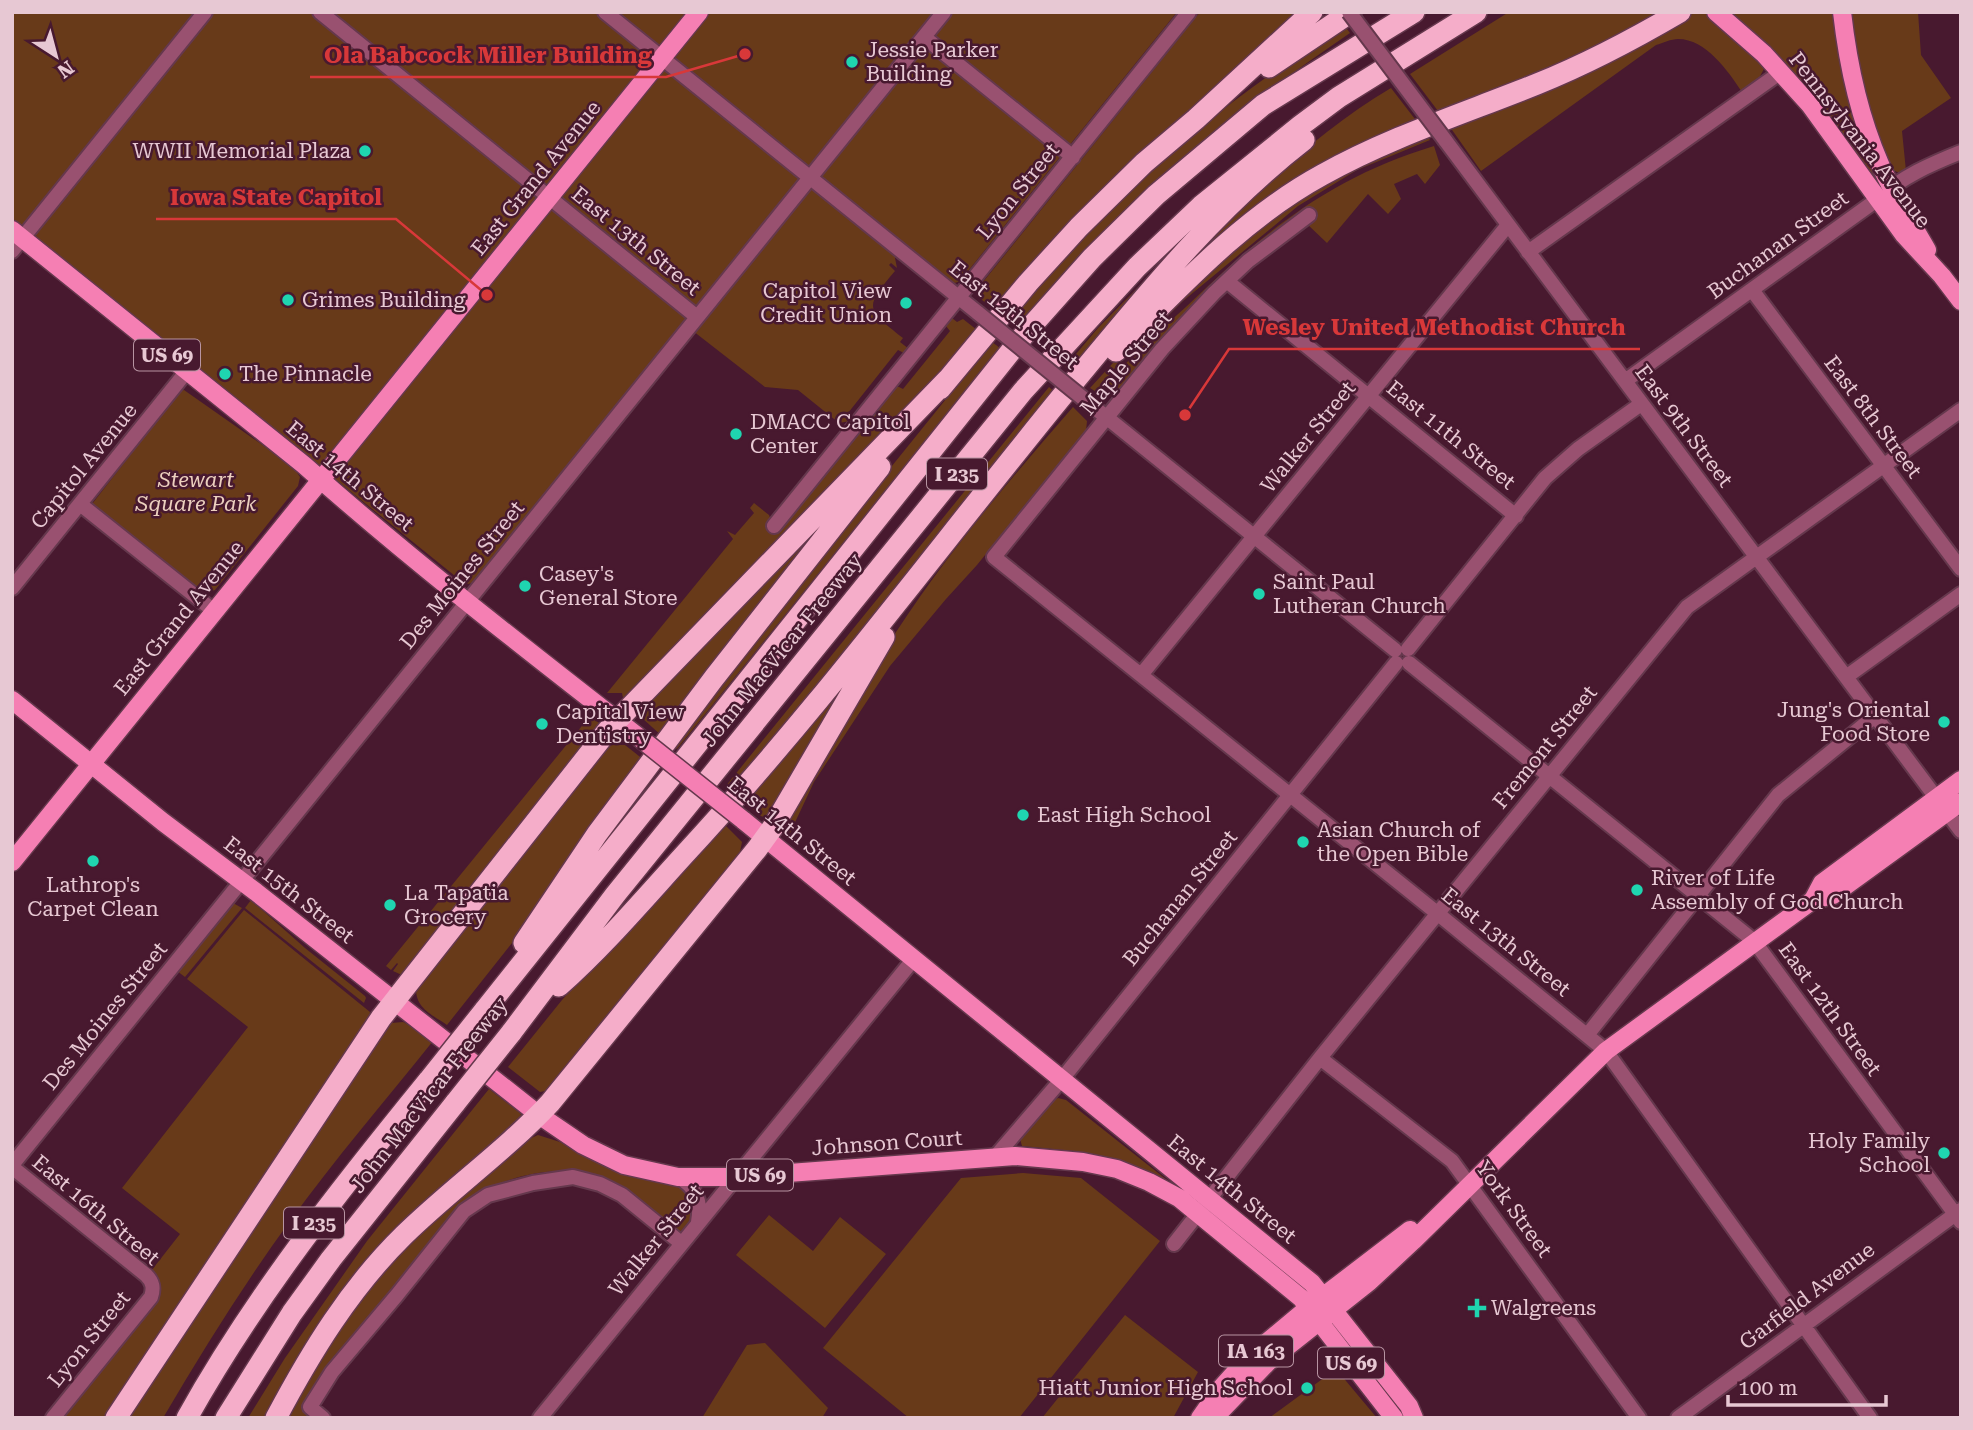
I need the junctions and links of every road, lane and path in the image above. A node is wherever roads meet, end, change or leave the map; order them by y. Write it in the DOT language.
graph roads {
  1 [pos="205,12"];
  2 [pos="320,12"];
  3 [pos="605,12"];
  4 [pos="699,12"];
  5 [pos="944,12"];
  6 [pos="1312,12"];
  7 [pos="1350,12"];
  8 [pos="1414,12"];
  9 [pos="1476,12"];
  10 [pos="1483,12"];
  11 [pos="1680,12"];
  12 [pos="1716,12"];
  13 [pos="1842,12"];
  14 [pos="1186,13"];
  15 [pos="924,37"];
  16 [pos="662,58"];
  17 [pos="1781,72"];
  18 [pos="1196,119"];
  19 [pos="1961,152"];
  20 [pos="1073,157"];
  21 [pos="811,177"];
  22 [pos="1884,193"];
  23 [pos="548,198"];
  24 [pos="1309,215"];
  25 [pos="1508,225"];
  26 [pos="16,240"];
  27 [pos="1528,252"];
  28 [pos="1228,282"];
  29 [pos="1752,290"];
  30 [pos="959,297"];
  31 [pos="1961,301"];
  32 [pos="697,317"];
  33 [pos="187,371"];
  34 [pos="948,379"];
  35 [pos="1625,381"];
  36 [pos="1369,396"];
  37 [pos="1642,404"];
  38 [pos="1961,410"];
  39 [pos="1108,418"];
  40 [pos="1017,452"];
  41 [pos="1884,466"];
  42 [pos="320,480"];
  43 [pos="80,504"];
  44 [pos="1516,516"];
  45 [pos="774,526"];
  46 [pos="954,530"];
  47 [pos="1254,536"];
  48 [pos="994,557"];
  49 [pos="1757,558"];
  50 [pos="1961,569"];
  51 [pos="12,588"];
  52 [pos="1961,594"];
  53 [pos="468,602"];
  54 [pos="214,611"];
  55 [pos="1402,656"];
  56 [pos="1141,675"];
  57 [pos="1846,677"];
  58 [pos="12,701"];
  59 [pos="1875,716"];
  60 [pos="617,720"];
  61 [pos="91,764"];
  62 [pos="1549,775"];
  63 [pos="1961,780"];
  64 [pos="1289,796"];
  65 [pos="1948,804"];
  66 [pos="1961,831"];
  67 [pos="765,838"];
  68 [pos="12,862"];
  69 [pos="242,881"];
  70 [pos="1697,894"];
  71 [pos="1437,913"];
  72 [pos="1754,941"];
  73 [pos="913,960"];
  74 [pos="394,1001"];
  75 [pos="484,1011"];
  76 [pos="515,1026"];
  77 [pos="1587,1034"];
  78 [pos="1606,1051"];
  79 [pos="1320,1058"];
  80 [pos="1062,1079"];
  81 [pos="539,1115"];
  82 [pos="995,1157"];
  83 [pos="12,1166"];
  84 [pos="678,1177"];
  85 [pos="734,1177"];
  86 [pos="1470,1184"];
  87 [pos="1204,1207"];
  88 [pos="1959,1215"];
  89 [pos="698,1223"];
  90 [pos="681,1243"];
  91 [pos="1174,1244"];
  92 [pos="153,1285"];
  93 [pos="1329,1303"];
  94 [pos="1313,1314"];
  95 [pos="1804,1325"];
  96 [pos="211,1374"];
  97 [pos="53,1418"];
  98 [pos="116,1418"];
  99 [pos="174,1418"];
  100 [pos="187,1418"];
  101 [pos="228,1418"];
  102 [pos="276,1418"];
  103 [pos="323,1418"];
  104 [pos="540,1418"];
  105 [pos="1200,1418"];
  106 [pos="1214,1418"];
  107 [pos="1394,1418"];
  108 [pos="1413,1418"];
  109 [pos="1639,1418"];
  110 [pos="1678,1418"];
  111 [pos="1870,1418"];
  1 -- 26 [label="street"];
  2 -- 23 [label="street, East 13th Street"];
  3 -- 16 [label="street, East 12th Street"];
  4 -- 16 [label="main road, East Grand Avenue"];
  5 -- 15 [label="street, Des Moines Street"];
  6 -- 18 [label="highway"];
  7 -- 18 [label="highway"];
  7 -- 25 [label="street, East 9th Street, bridge"];
  8 -- 75 [label="highway, John MacVicar Freeway / I 235"];
  9 -- 76 [label="highway, John MacVicar Freeway / I 235"];
  10 -- 40 [label="highway"];
  11 -- 40 [label="highway"];
  12 -- 17 [label="main road, Pennsylvania Avenue"];
  13 -- 22 [label="main road"];
  14 -- 20 [label="street, Lyon Street"];
  15 -- 20 [label="street"];
  15 -- 21 [label="street, Des Moines Street"];
  16 -- 21 [label="street, East 12th Street"];
  16 -- 23 [label="main road, East Grand Avenue"];
  17 -- 22 [label="main road, Pennsylvania Avenue"];
  17 -- 27 [label="street"];
  18 -- 34 [label="highway"];
  19 -- 22 [label="street, Buchanan Street"];
  20 -- 30 [label="street, Lyon Street"];
  21 -- 30 [label="street, East 12th Street"];
  21 -- 32 [label="street, Des Moines Street"];
  22 -- 29 [label="street, Buchanan Street"];
  22 -- 31 [label="main road"];
  23 -- 32 [label="street, East 13th Street"];
  23 -- 42 [label="main road, East Grand Avenue"];
  24 -- 28 [label="street, Maple Street"];
  25 -- 27 [label="street, East 9th Street"];
  25 -- 36 [label="street, Walker Street"];
  26 -- 33 [label="main road, East 14th Street / US 69"];
  27 -- 35 [label="street, East 9th Street"];
  28 -- 36 [label="street, East 11th Street"];
  28 -- 39 [label="street, Maple Street"];
  29 -- 35 [label="street, Buchanan Street"];
  29 -- 41 [label="street, East 8th Street"];
  30 -- 39 [label="street, East 12th Street, bridge"];
  30 -- 45 [label="street, Lyon Street"];
  32 -- 53 [label="street, Des Moines Street"];
  33 -- 42 [label="main road, East 14th Street / US 69"];
  33 -- 43 [label="street, Capitol Avenue"];
  34 -- 60 [label="highway"];
  34 -- 75 [label="highway"];
  35 -- 37 [label="street, East 9th Street"];
  36 -- 44 [label="street, East 11th Street"];
  36 -- 47 [label="street, Walker Street"];
  37 -- 44 [label="street, Buchanan Street"];
  37 -- 49 [label="street, East 9th Street"];
  38 -- 41 [label="street, Fremont Street"];
  39 -- 47 [label="street, East 12th Street"];
  39 -- 48 [label="street, Maple Street"];
  40 -- 46 [label="highway"];
  41 -- 49 [label="street, Fremont Street"];
  41 -- 50 [label="street, East 8th Street"];
  42 -- 53 [label="main road, East 14th Street / US 69"];
  42 -- 54 [label="main road, East Grand Avenue"];
  43 -- 51 [label="street, Capitol Avenue"];
  43 -- 54 [label="street"];
  44 -- 55 [label="street, Buchanan Street"];
  46 -- 67 [label="highway"];
  46 -- 76 [label="highway"];
  47 -- 55 [label="street, East 12th Street"];
  47 -- 56 [label="street, Walker Street"];
  48 -- 56 [label="street, East 13th Street"];
  49 -- 57 [label="street, East 9th Street"];
  49 -- 62 [label="street, Fremont Street"];
  52 -- 57 [label="street"];
  53 -- 60 [label="main road, East 14th Street / US 69"];
  53 -- 69 [label="street, Des Moines Street"];
  54 -- 61 [label="main road, East Grand Avenue"];
  55 -- 62 [label="street, East 12th Street"];
  55 -- 64 [label="street, Buchanan Street"];
  56 -- 64 [label="street, East 13th Street"];
  57 -- 59 [label="street, East 9th Street"];
  58 -- 61 [label="main road, East 15th Street / US 69"];
  59 -- 65 [label="street, East 9th Street"];
  59 -- 70 [label="street"];
  60 -- 67 [label="main road, East 14th Street / US 69, bridge"];
  60 -- 74 [label="highway"];
  61 -- 68 [label="main road, East Grand Avenue"];
  61 -- 69 [label="main road, East 15th Street / US 69"];
  62 -- 70 [label="street, East 12th Street"];
  62 -- 71 [label="street, Fremont Street"];
  63 -- 65 [label="main road"];
  64 -- 71 [label="street, East 13th Street"];
  64 -- 80 [label="street, Buchanan Street"];
  65 -- 66 [label="street, East 9th Street"];
  65 -- 72 [label="main road"];
  67 -- 73 [label="main road, East 14th Street / US 69"];
  67 -- 81 [label="highway"];
  69 -- 74 [label="main road, East 15th Street / US 69"];
  69 -- 83 [label="street, Des Moines Street"];
  70 -- 72 [label="street, East 12th Street"];
  70 -- 77 [label="street"];
  71 -- 77 [label="street, East 13th Street"];
  71 -- 79 [label="street, Fremont Street"];
  72 -- 78 [label="main road"];
  72 -- 88 [label="street, East 12th Street"];
  73 -- 80 [label="main road, East 14th Street / US 69"];
  73 -- 85 [label="street, Walker Street"];
  74 -- 81 [label="main road, East 15th Street / US 69"];
  74 -- 98 [label="highway"];
  75 -- 96 [label="highway, John MacVicar Freeway / I 235, bridge"];
  76 -- 101 [label="highway, John MacVicar Freeway / I 235, bridge"];
  77 -- 78 [label="street, East 13th Street"];
  78 -- 86 [label="main road"];
  78 -- 95 [label="street, East 13th Street"];
  79 -- 86 [label="street, York Street"];
  79 -- 87 [label="street, Fremont Street"];
  80 -- 82 [label="street, Buchanan Street"];
  80 -- 87 [label="main road, East 14th Street / US 69"];
  81 -- 84 [label="main road, Johnson Court / US 69"];
  81 -- 102 [label="highway"];
  82 -- 85 [label="main road, Johnson Court / US 69"];
  82 -- 87 [label="main road, Johnson Court / US 69"];
  83 -- 92 [label="street, East 16th Street"];
  84 -- 85 [label="main road, Johnson Court / US 69"];
  84 -- 89 [label="street"];
  85 -- 89 [label="street, Walker Street"];
  86 -- 93 [label="main road"];
  86 -- 109 [label="street, York Street"];
  87 -- 91 [label="street, Fremont Street"];
  87 -- 93 [label="main road, East 14th Street / US 69"];
  87 -- 94 [label="main road, East 14th Street / US 69"];
  88 -- 95 [label="street, Garfield Avenue"];
  89 -- 90 [label="street, Walker Street"];
  90 -- 103 [label="street"];
  90 -- 104 [label="street, Walker Street"];
  92 -- 97 [label="street, Lyon Street"];
  93 -- 94 [label="main road, IA 163"];
  93 -- 108 [label="main road, East 14th Street / US 69"];
  94 -- 105 [label="main road, IA 163"];
  94 -- 106 [label="main road, IA 163"];
  94 -- 107 [label="main road, East 14th Street / US 69"];
  95 -- 110 [label="street, Garfield Avenue"];
  95 -- 111 [label="street, East 13th Street"];
  96 -- 99 [label="highway"];
  96 -- 100 [label="highway, John MacVicar Freeway / I 235"];
}
